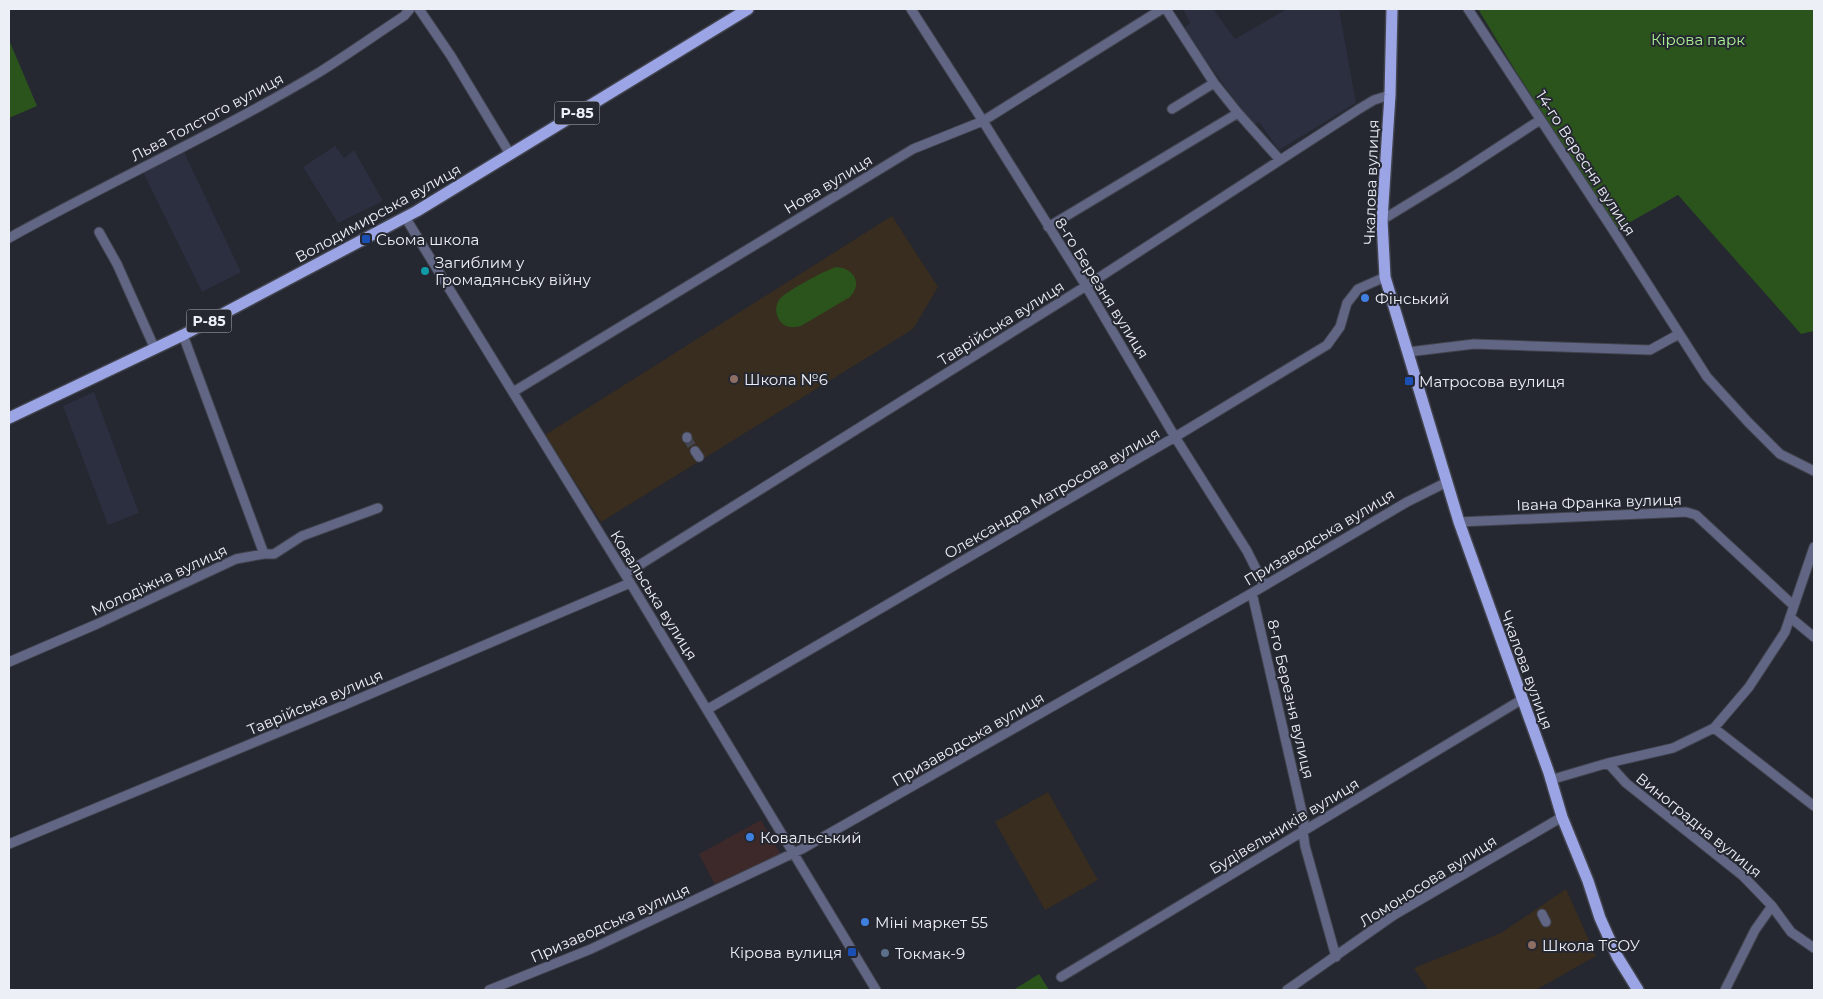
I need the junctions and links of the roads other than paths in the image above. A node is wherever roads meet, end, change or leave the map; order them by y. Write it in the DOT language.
graph roads {
  1 [pos="410,9"];
  2 [pos="419,9"];
  3 [pos="748,9"];
  4 [pos="911,9"];
  5 [pos="1162,9"];
  6 [pos="1166,9"];
  7 [pos="1392,9"];
  8 [pos="1468,9"];
  9 [pos="1214,83"];
  10 [pos="1390,95"];
  11 [pos="1172,109"];
  12 [pos="1238,113"];
  13 [pos="1540,120"];
  14 [pos="984,122"];
  15 [pos="510,154"];
  16 [pos="1280,160"];
  17 [pos="405,217"];
  18 [pos="1382,220"];
  19 [pos="1048,227"];
  20 [pos="99,232"];
  21 [pos="9,238"];
  22 [pos="1385,277"];
  23 [pos="1086,286"];
  24 [pos="1679,334"];
  25 [pos="183,335"];
  26 [pos="155,349"];
  27 [pos="1408,352"];
  28 [pos="513,392"];
  29 [pos="9,418"];
  30 [pos="1175,437"];
  31 [pos="1814,471"];
  32 [pos="1447,482"];
  33 [pos="378,508"];
  34 [pos="1459,522"];
  35 [pos="1814,547"];
  36 [pos="264,554"];
  37 [pos="628,578"];
  38 [pos="1264,586"];
  39 [pos="1252,593"];
  40 [pos="1794,606"];
  41 [pos="1791,618"];
  42 [pos="1814,637"];
  43 [pos="9,662"];
  44 [pos="1521,700"];
  45 [pos="708,709"];
  46 [pos="1714,728"];
  47 [pos="1608,763"];
  48 [pos="1550,780"];
  49 [pos="1814,806"];
  50 [pos="1562,817"];
  51 [pos="1303,831"];
  52 [pos="9,844"];
  53 [pos="794,853"];
  54 [pos="1772,906"];
  55 [pos="1814,948"];
  56 [pos="1336,957"];
  57 [pos="1062,976"];
  58 [pos="489,990"];
  59 [pos="876,990"];
  60 [pos="1287,990"];
  61 [pos="1638,990"];
  62 [pos="1725,990"];
  1 -- 21 [label="street, Льва Толстого вулиця"];
  2 -- 15 [label="street"];
  3 -- 15 [label="main road, Володимирська вулиця / Р-85"];
  4 -- 14 [label="street, 8-го Березня вулиця"];
  5 -- 14 [label="street, Нова вулиця"];
  6 -- 9 [label="street"];
  7 -- 10 [label="main road, Чкалова вулиця"];
  8 -- 13 [label="street, 14-го Вересня вулиця"];
  9 -- 11 [label="street"];
  9 -- 12 [label="street"];
  10 -- 16 [label="street, Таврійська вулиця"];
  10 -- 18 [label="main road, Чкалова вулиця"];
  12 -- 16 [label="street"];
  12 -- 19 [label="street"];
  13 -- 18 [label="street"];
  13 -- 24 [label="street, 14-го Вересня вулиця"];
  14 -- 19 [label="street, 8-го Березня вулиця"];
  14 -- 28 [label="street, Нова вулиця"];
  15 -- 17 [label="main road, Володимирська вулиця / Р-85"];
  16 -- 23 [label="street, Таврійська вулиця"];
  17 -- 25 [label="main road, Володимирська вулиця / Р-85"];
  17 -- 28 [label="street, Ковальська вулиця"];
  18 -- 22 [label="main road, Чкалова вулиця"];
  19 -- 23 [label="street, 8-го Березня вулиця"];
  20 -- 26 [label="street"];
  22 -- 27 [label="main road, Чкалова вулиця"];
  22 -- 30 [label="street, Олександра Матросова вулиця"];
  23 -- 30 [label="street, 8-го Березня вулиця"];
  23 -- 37 [label="street, Таврійська вулиця"];
  24 -- 27 [label="street"];
  24 -- 31 [label="street, 14-го Вересня вулиця"];
  25 -- 26 [label="main road, Володимирська вулиця / Р-85"];
  25 -- 36 [label="street"];
  26 -- 29 [label="main road, Володимирська вулиця / Р-85"];
  27 -- 32 [label="main road, Чкалова вулиця"];
  28 -- 37 [label="street, Ковальська вулиця"];
  30 -- 38 [label="street, 8-го Березня вулиця"];
  30 -- 45 [label="street, Олександра Матросова вулиця"];
  32 -- 34 [label="main road, Чкалова вулиця"];
  32 -- 38 [label="street, Призаводська вулиця"];
  33 -- 36 [label="street, Молодіжна вулиця"];
  34 -- 40 [label="street, Івана Франка вулиця"];
  34 -- 44 [label="main road, Чкалова вулиця"];
  35 -- 40 [label="street"];
  36 -- 43 [label="street, Молодіжна вулиця"];
  37 -- 45 [label="street, Ковальська вулиця"];
  37 -- 52 [label="street, Таврійська вулиця"];
  38 -- 39 [label="street, Призаводська вулиця"];
  39 -- 51 [label="street, 8-го Березня вулиця"];
  39 -- 53 [label="street, Призаводська вулиця"];
  40 -- 41 [label="street"];
  41 -- 42 [label="street"];
  41 -- 46 [label="street"];
  44 -- 48 [label="main road, Чкалова вулиця"];
  44 -- 51 [label="street, Будівельників вулиця"];
  45 -- 53 [label="street, Ковальська вулиця"];
  46 -- 47 [label="street"];
  46 -- 49 [label="street"];
  47 -- 48 [label="street"];
  47 -- 54 [label="street, Виноградна вулиця"];
  48 -- 50 [label="main road, Чкалова вулиця"];
  50 -- 56 [label="street, Ломоносова вулиця"];
  50 -- 61 [label="main road, Чкалова вулиця"];
  51 -- 56 [label="street, 8-го Березня вулиця"];
  51 -- 57 [label="street, Будівельників вулиця"];
  53 -- 58 [label="street, Призаводська вулиця"];
  53 -- 59 [label="street, Ковальська вулиця"];
  54 -- 55 [label="street, Виноградна вулиця"];
  54 -- 62 [label="street"];
  56 -- 60 [label="street, Ломоносова вулиця"];
}
